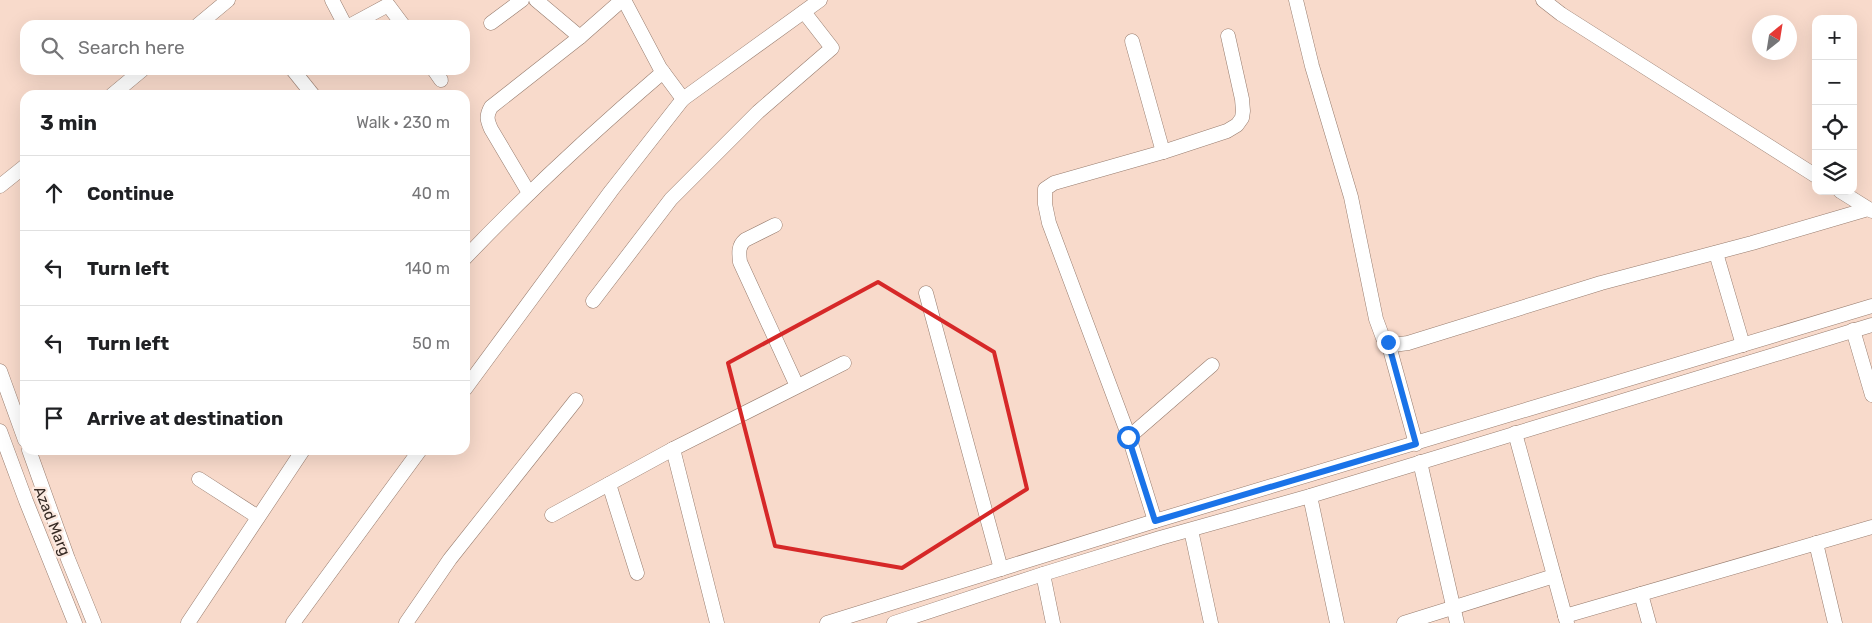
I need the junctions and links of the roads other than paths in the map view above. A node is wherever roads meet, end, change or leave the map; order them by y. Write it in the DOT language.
graph roads {
  1 [pos="228,0"];
  2 [pos="332,0"];
  3 [pos="522,0"];
  4 [pos="536,0"];
  5 [pos="623,0"];
  6 [pos="820,0"];
  7 [pos="1296,0"];
  8 [pos="1543,0"];
  9 [pos="804,12"];
  10 [pos="204,20"];
  11 [pos="342,20"];
  12 [pos="360,20"];
  13 [pos="399,20"];
  14 [pos="491,24"];
  15 [pos="1228,36"];
  16 [pos="580,37"];
  17 [pos="1132,42"];
  18 [pos="663,72"];
  19 [pos="136,75"];
  20 [pos="297,75"];
  21 [pos="118,90"];
  22 [pos="309,90"];
  23 [pos="683,99"];
  24 [pos="1163,152"];
  25 [pos="20,170"];
  26 [pos="1812,173"];
  27 [pos="0,186"];
  28 [pos="529,193"];
  29 [pos="1846,195"];
  30 [pos="1870,210"];
  31 [pos="775,225"];
  32 [pos="470,253"];
  33 [pos="1716,253"];
  34 [pos="926,292"];
  35 [pos="593,301"];
  36 [pos="1872,306"];
  37 [pos="1872,325"];
  38 [pos="1854,330"];
  39 [pos="1388,342"];
  40 [pos="1743,345"];
  41 [pos="844,363"];
  42 [pos="1212,365"];
  43 [pos="0,371"];
  44 [pos="470,382"];
  45 [pos="797,386"];
  46 [pos="1872,395"];
  47 [pos="576,400"];
  48 [pos="20,426"];
  49 [pos="0,431"];
  50 [pos="1516,433"];
  51 [pos="1128,437"];
  52 [pos="1416,444"];
  53 [pos="672,449"];
  54 [pos="31,455"];
  55 [pos="300,455"];
  56 [pos="416,455"];
  57 [pos="1420,462"];
  58 [pos="200,479"];
  59 [pos="609,484"];
  60 [pos="1310,496"];
  61 [pos="552,515"];
  62 [pos="258,517"];
  63 [pos="1155,521"];
  64 [pos="1872,527"];
  65 [pos="1191,530"];
  66 [pos="1816,543"];
  67 [pos="1001,569"];
  68 [pos="637,574"];
  69 [pos="1042,574"];
  70 [pos="1554,576"];
  71 [pos="1641,594"];
  72 [pos="1453,608"];
  73 [pos="1566,620"];
  74 [pos="75,623"];
  75 [pos="94,623"];
  76 [pos="188,623"];
  77 [pos="293,623"];
  78 [pos="406,623"];
  79 [pos="717,623"];
  80 [pos="827,623"];
  81 [pos="894,623"];
  82 [pos="1053,623"];
  83 [pos="1211,623"];
  84 [pos="1337,623"];
  85 [pos="1404,623"];
  86 [pos="1456,623"];
  87 [pos="1649,623"];
  88 [pos="1835,623"];
  1 -- 10 [label="street"];
  2 -- 11 [label="street"];
  3 -- 14 [label="street"];
  4 -- 16 [label="street"];
  5 -- 16 [label="street"];
  5 -- 18 [label="street"];
  6 -- 9 [label="street"];
  7 -- 39 [label="street"];
  8 -- 26 [label="street"];
  9 -- 23 [label="street"];
  9 -- 35 [label="street"];
  12 -- 13 [label="street"];
  15 -- 24 [label="street"];
  16 -- 28 [label="street"];
  17 -- 24 [label="street"];
  18 -- 23 [label="street"];
  18 -- 28 [label="street"];
  19 -- 21 [label="street"];
  20 -- 22 [label="street"];
  23 -- 44 [label="street"];
  24 -- 51 [label="street"];
  25 -- 27 [label="street"];
  28 -- 32 [label="street"];
  29 -- 30 [label="street"];
  30 -- 33 [label="street"];
  31 -- 45 [label="street"];
  33 -- 39 [label="street"];
  33 -- 40 [label="street"];
  34 -- 67 [label="street"];
  36 -- 40 [label="street"];
  37 -- 38 [label="street"];
  38 -- 46 [label="street"];
  38 -- 50 [label="street"];
  39 -- 52 [label="street"];
  40 -- 52 [label="street"];
  41 -- 45 [label="street"];
  42 -- 51 [label="street"];
  43 -- 48 [label="street"];
  45 -- 53 [label="street"];
  47 -- 78 [label="street"];
  49 -- 74 [label="street, Azad Marg"];
  50 -- 57 [label="street"];
  50 -- 70 [label="street"];
  51 -- 63 [label="street"];
  52 -- 63 [label="street"];
  53 -- 59 [label="street"];
  53 -- 79 [label="street"];
  54 -- 75 [label="street, Azad Marg"];
  55 -- 62 [label="street"];
  56 -- 77 [label="street"];
  57 -- 60 [label="street"];
  57 -- 72 [label="street"];
  58 -- 62 [label="street"];
  59 -- 61 [label="street"];
  59 -- 68 [label="street"];
  60 -- 65 [label="street"];
  60 -- 84 [label="street"];
  62 -- 76 [label="street"];
  63 -- 67 [label="street"];
  64 -- 66 [label="street"];
  65 -- 69 [label="street"];
  65 -- 83 [label="street"];
  66 -- 71 [label="street"];
  66 -- 88 [label="street"];
  67 -- 80 [label="street"];
  69 -- 81 [label="street"];
  69 -- 82 [label="street"];
  70 -- 72 [label="street"];
  70 -- 73 [label="street"];
  71 -- 73 [label="street"];
  71 -- 87 [label="street"];
  72 -- 85 [label="street"];
  72 -- 86 [label="street"];
}
